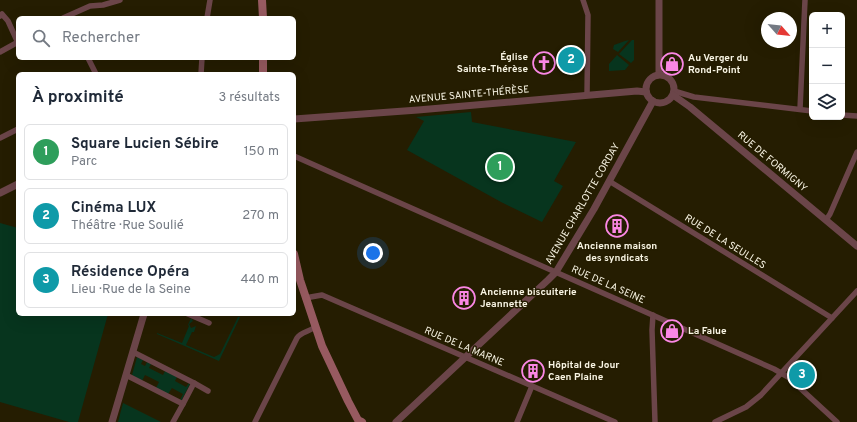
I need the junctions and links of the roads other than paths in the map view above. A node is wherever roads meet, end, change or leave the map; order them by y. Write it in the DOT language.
graph roads {
  1 [pos="120,0"];
  2 [pos="210,0"];
  3 [pos="262,0"];
  4 [pos="583,0"];
  5 [pos="659,0"];
  6 [pos="805,0"];
  7 [pos="0,16"];
  8 [pos="67,16"];
  9 [pos="207,16"];
  10 [pos="263,16"];
  11 [pos="16,38"];
  12 [pos="16,43"];
  13 [pos="0,52"];
  14 [pos="89,60"];
  15 [pos="202,60"];
  16 [pos="263,60"];
  17 [pos="95,72"];
  18 [pos="201,72"];
  19 [pos="263,72"];
  20 [pos="659,74"];
  21 [pos="646,92"];
  22 [pos="674,93"];
  23 [pos="586,96"];
  24 [pos="652,101"];
  25 [pos="800,109"];
  26 [pos="809,110"];
  27 [pos="845,114"];
  28 [pos="857,116"];
  29 [pos="296,119"];
  30 [pos="16,130"];
  31 [pos="0,138"];
  32 [pos="857,152"];
  33 [pos="296,157"];
  34 [pos="609,180"];
  35 [pos="16,185"];
  36 [pos="16,189"];
  37 [pos="0,193"];
  38 [pos="0,196"];
  39 [pos="826,220"];
  40 [pos="857,246"];
  41 [pos="556,272"];
  42 [pos="297,280"];
  43 [pos="857,291"];
  44 [pos="305,298"];
  45 [pos="653,315"];
  46 [pos="143,316"];
  47 [pos="193,316"];
  48 [pos="832,318"];
  49 [pos="209,323"];
  50 [pos="315,327"];
  51 [pos="133,352"];
  52 [pos="465,358"];
  53 [pos="781,373"];
  54 [pos="126,375"];
  55 [pos="194,383"];
  56 [pos="532,386"];
  57 [pos="208,390"];
  58 [pos="183,404"];
  59 [pos="359,421"];
  60 [pos="112,422"];
  61 [pos="173,422"];
  62 [pos="255,422"];
  63 [pos="396,422"];
  64 [pos="517,422"];
  65 [pos="615,422"];
  66 [pos="655,422"];
  67 [pos="715,422"];
  68 [pos="836,422"];
  1 -- 8 [label="street"];
  2 -- 9 [label="street"];
  3 -- 10 [label="main road"];
  4 -- 23 [label="street"];
  5 -- 20 [label="street"];
  6 -- 25 [label="street"];
  7 -- 11 [label="street"];
  12 -- 13 [label="street"];
  14 -- 17 [label="street"];
  15 -- 18 [label="street"];
  16 -- 19 [label="main road"];
  20 -- 21 [label="street"];
  20 -- 22 [label="street"];
  21 -- 23 [label="street, AVENUE SAINTE-THÉRÈSE"];
  21 -- 24 [label="street"];
  22 -- 24 [label="street"];
  22 -- 25 [label="street"];
  22 -- 39 [label="street, RUE DE FORMIGNY"];
  23 -- 29 [label="street, AVENUE SAINTE-THÉRÈSE"];
  24 -- 34 [label="street, AVENUE CHARLOTTE CORDAY"];
  25 -- 26 [label="street"];
  27 -- 28 [label="street"];
  30 -- 31 [label="street"];
  32 -- 39 [label="street"];
  33 -- 41 [label="street, RUE DE LA SEINE"];
  34 -- 41 [label="street, AVENUE CHARLOTTE CORDAY"];
  34 -- 48 [label="street, RUE DE LA SEULLES"];
  35 -- 37 [label="street"];
  36 -- 38 [label="street"];
  39 -- 40 [label="street, RUE DE FORMIGNY"];
  41 -- 45 [label="street, RUE DE LA SEINE"];
  41 -- 52 [label="street, AVENUE CHARLOTTE CORDAY"];
  42 -- 44 [label="main road"];
  43 -- 48 [label="street"];
  44 -- 50 [label="main road"];
  44 -- 52 [label="street, RUE DE LA MARNE"];
  45 -- 53 [label="street, RUE DE LA SEINE"];
  45 -- 66 [label="street"];
  46 -- 51 [label="street"];
  47 -- 49 [label="street"];
  48 -- 53 [label="street"];
  50 -- 59 [label="main road"];
  50 -- 62 [label="street"];
  51 -- 54 [label="street"];
  51 -- 55 [label="street"];
  52 -- 56 [label="street, RUE DE LA MARNE"];
  52 -- 63 [label="street, AVENUE CHARLOTTE CORDAY"];
  53 -- 67 [label="street"];
  53 -- 68 [label="street, RUE DE LA SEINE"];
  54 -- 58 [label="street"];
  54 -- 60 [label="street"];
  55 -- 57 [label="street"];
  55 -- 58 [label="street"];
  56 -- 64 [label="street"];
  56 -- 65 [label="street, RUE DE LA MARNE"];
  58 -- 61 [label="street"];
}
